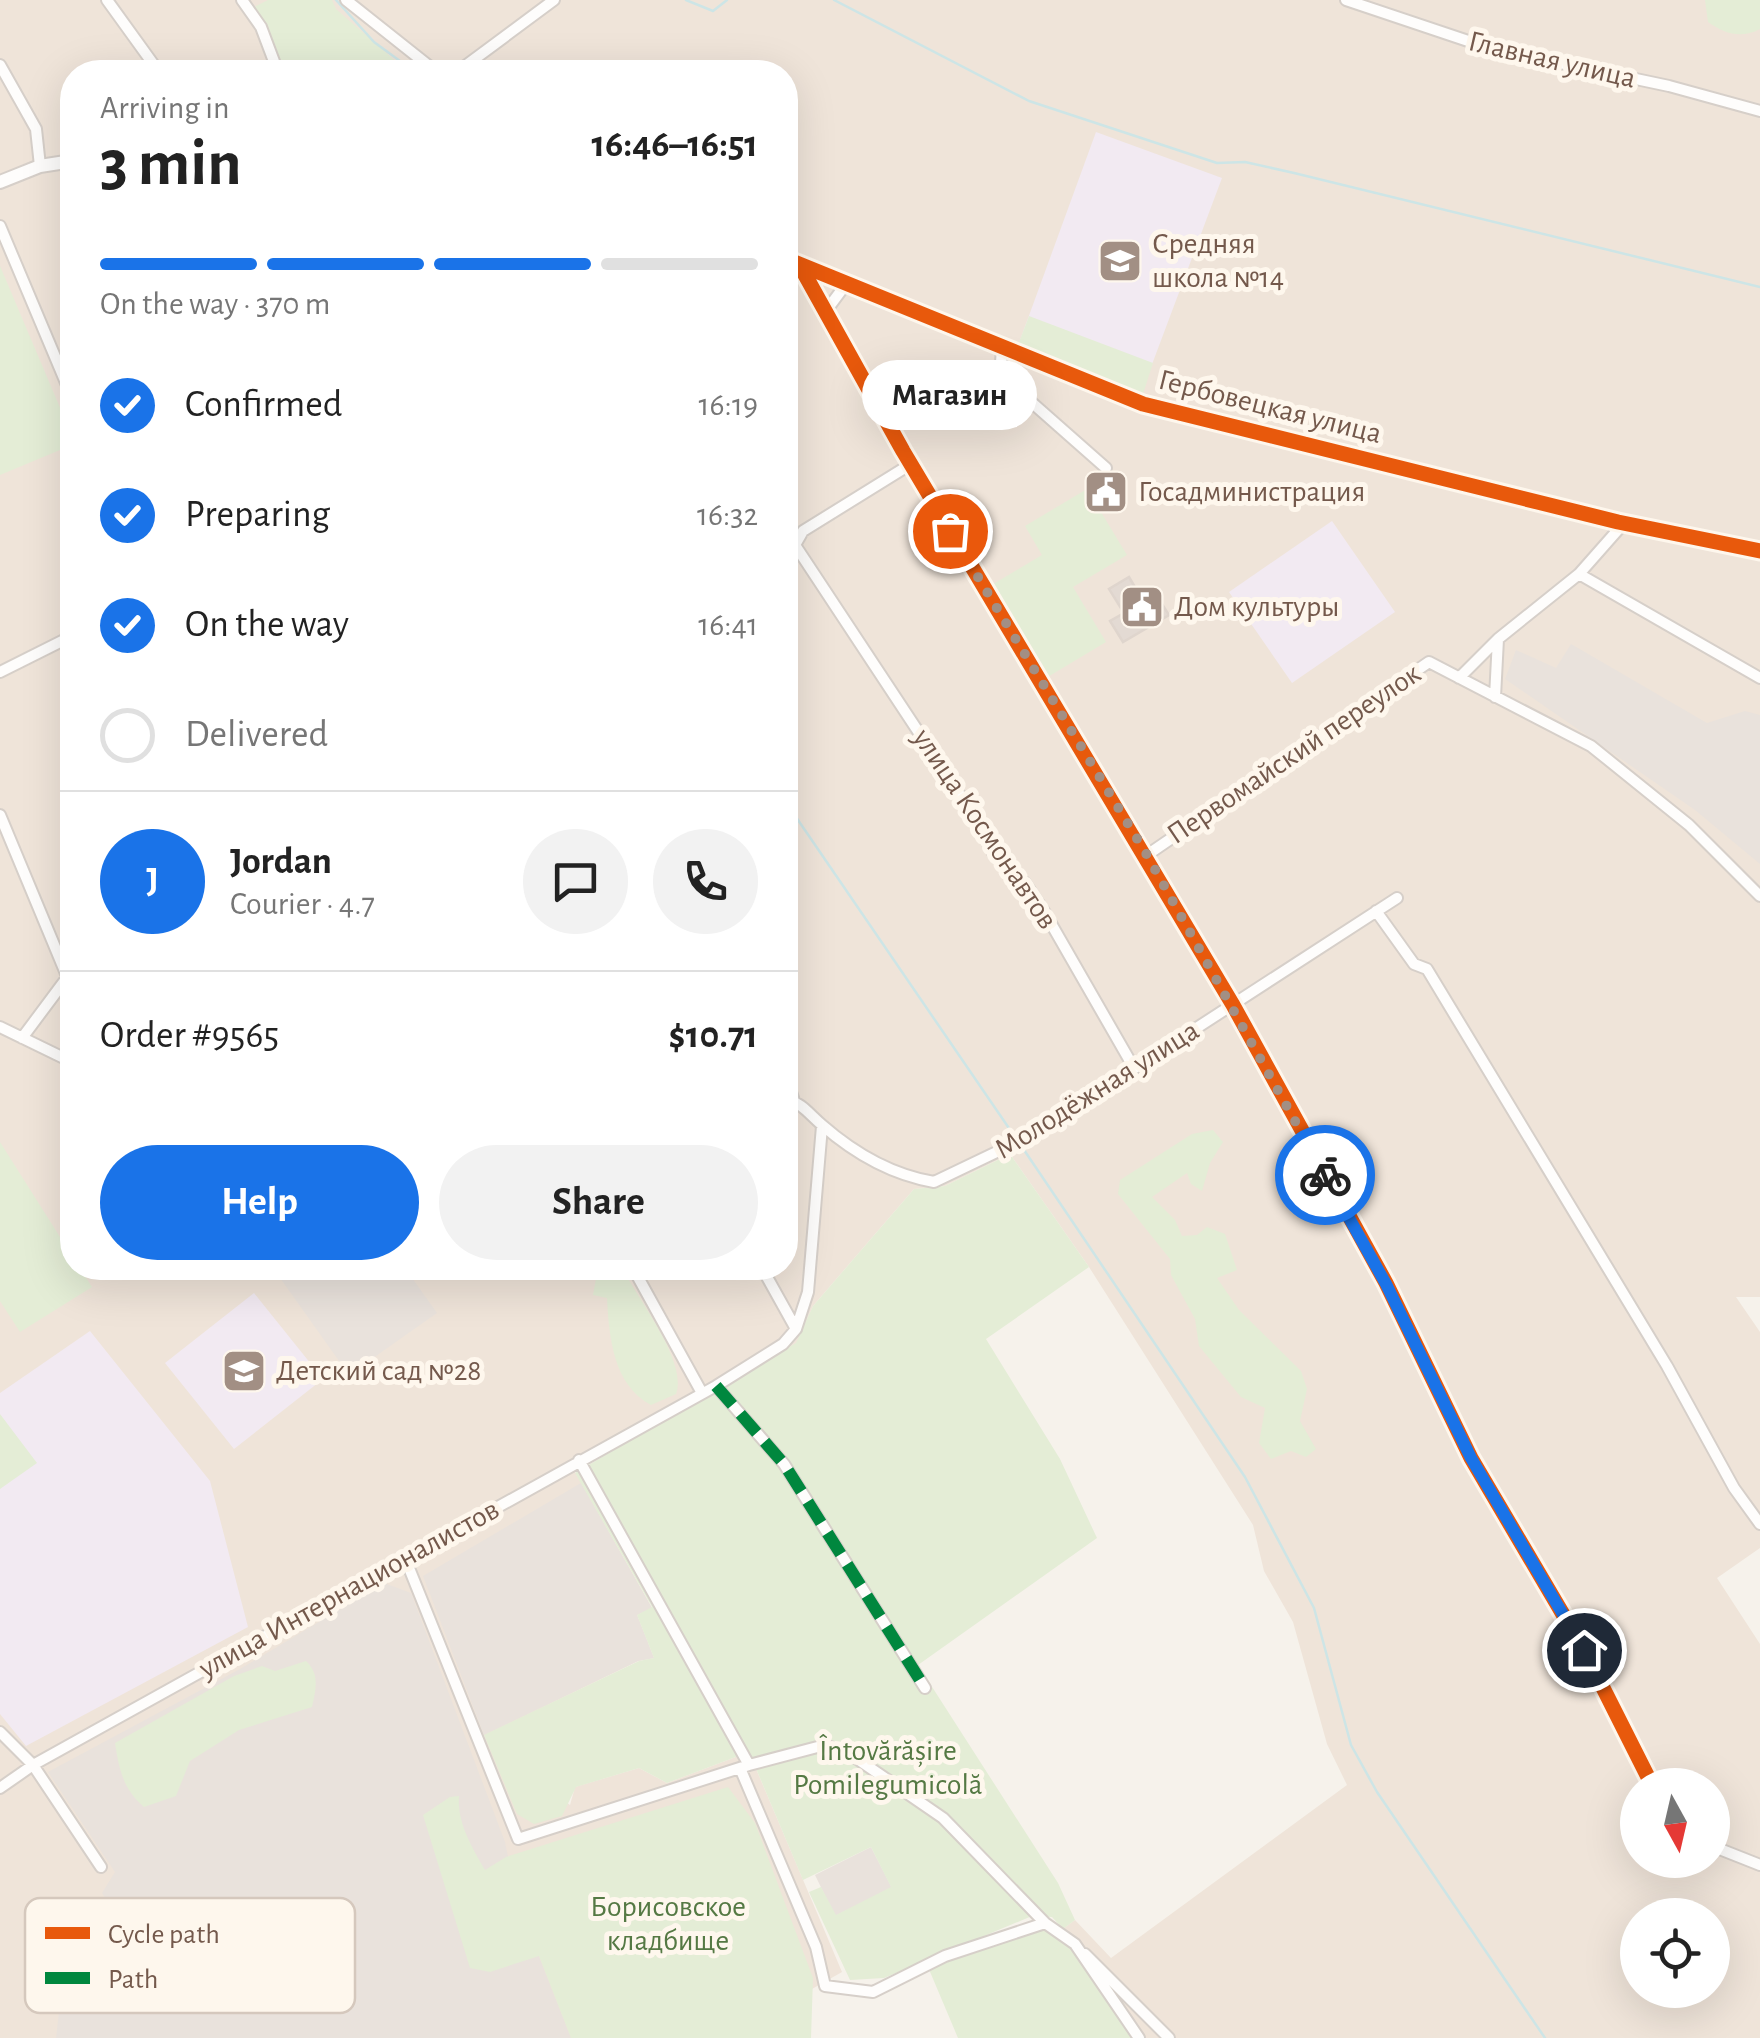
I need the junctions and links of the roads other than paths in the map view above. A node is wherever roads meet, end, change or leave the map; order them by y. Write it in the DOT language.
graph roads {
  1 [pos="107,0"];
  2 [pos="242,0"];
  3 [pos="346,0"];
  4 [pos="554,0"];
  5 [pos="1346,0"];
  6 [pos="150,60"];
  7 [pos="274,60"];
  8 [pos="422,60"];
  9 [pos="472,60"];
  10 [pos="0,66"];
  11 [pos="1760,111"];
  12 [pos="60,163"];
  13 [pos="40,166"];
  14 [pos="0,182"];
  15 [pos="0,226"];
  16 [pos="800,264"];
  17 [pos="846,284"];
  18 [pos="826,311"];
  19 [pos="1002,349"];
  20 [pos="60,368"];
  21 [pos="910,464"];
  22 [pos="1106,468"];
  23 [pos="1624,523"];
  24 [pos="798,539"];
  25 [pos="798,549"];
  26 [pos="1760,551"];
  27 [pos="1579,574"];
  28 [pos="1498,639"];
  29 [pos="60,642"];
  30 [pos="0,672"];
  31 [pos="1459,678"];
  32 [pos="1760,678"];
  33 [pos="1496,697"];
  34 [pos="0,815"];
  35 [pos="1147,855"];
  36 [pos="1760,896"];
  37 [pos="1398,898"];
  38 [pos="1376,911"];
  39 [pos="60,951"];
  40 [pos="60,987"];
  41 [pos="1233,1005"];
  42 [pos="0,1027"];
  43 [pos="22,1038"];
  44 [pos="60,1056"];
  45 [pos="1134,1068"];
  46 [pos="798,1103"];
  47 [pos="822,1126"];
  48 [pos="641,1280"];
  49 [pos="769,1280"];
  50 [pos="796,1329"];
  51 [pos="716,1386"];
  52 [pos="702,1393"];
  53 [pos="579,1460"];
  54 [pos="1760,1524"];
  55 [pos="405,1558"];
  56 [pos="924,1688"];
  57 [pos="0,1732"];
  58 [pos="32,1764"];
  59 [pos="744,1766"];
  60 [pos="1643,1768"];
  61 [pos="0,1788"];
  62 [pos="1730,1853"];
  63 [pos="1760,1865"];
  64 [pos="101,1867"];
  65 [pos="1045,1923"];
  66 [pos="1076,1944"];
  67 [pos="1139,2038"];
  68 [pos="1169,2038"];
  1 -- 6 [label="street"];
  2 -- 7 [label="street"];
  3 -- 8 [label="street"];
  4 -- 9 [label="street"];
  5 -- 11 [label="street, Главная улица"];
  10 -- 13 [label="street"];
  12 -- 13 [label="street"];
  13 -- 14 [label="street"];
  15 -- 20 [label="street"];
  16 -- 17 [label="street, Гербовецкая улица"];
  16 -- 18 [label="street"];
  17 -- 18 [label="street"];
  17 -- 19 [label="street, Гербовецкая улица"];
  18 -- 21 [label="street"];
  19 -- 22 [label="street"];
  19 -- 23 [label="street, Гербовецкая улица"];
  21 -- 24 [label="street"];
  21 -- 35 [label="street"];
  23 -- 26 [label="street, Гербовецкая улица"];
  23 -- 27 [label="street"];
  25 -- 45 [label="street, улица Космонавтов"];
  27 -- 28 [label="street"];
  27 -- 32 [label="street"];
  28 -- 31 [label="street"];
  28 -- 33 [label="street"];
  29 -- 30 [label="street"];
  31 -- 33 [label="street, Первомайский переулок"];
  31 -- 35 [label="street, Первомайский переулок"];
  33 -- 36 [label="street, Первомайский переулок"];
  34 -- 39 [label="street"];
  35 -- 41 [label="street"];
  37 -- 38 [label="street, Молодёжная улица"];
  38 -- 41 [label="street, Молодёжная улица"];
  38 -- 54 [label="street"];
  40 -- 43 [label="street"];
  41 -- 45 [label="street, Молодёжная улица"];
  41 -- 60 [label="street"];
  42 -- 43 [label="street"];
  43 -- 44 [label="street"];
  45 -- 47 [label="street, Молодёжная улица"];
  46 -- 47 [label="street"];
  47 -- 50 [label="street"];
  48 -- 52 [label="street"];
  49 -- 50 [label="street"];
  50 -- 51 [label="street, улица Интернационалистов"];
  51 -- 52 [label="street, улица Интернационалистов"];
  51 -- 56 [label="street"];
  52 -- 53 [label="street, улица Интернационалистов"];
  53 -- 55 [label="street, улица Интернационалистов"];
  53 -- 59 [label="street"];
  55 -- 58 [label="street, улица Интернационалистов"];
  55 -- 59 [label="street"];
  57 -- 58 [label="street"];
  58 -- 61 [label="street, улица Интернационалистов"];
  58 -- 64 [label="street"];
  59 -- 65 [label="street"];
  59 -- 65 [label="street"];
  62 -- 63 [label="street"];
  65 -- 66 [label="street"];
  66 -- 67 [label="street"];
  66 -- 68 [label="street"];
}
